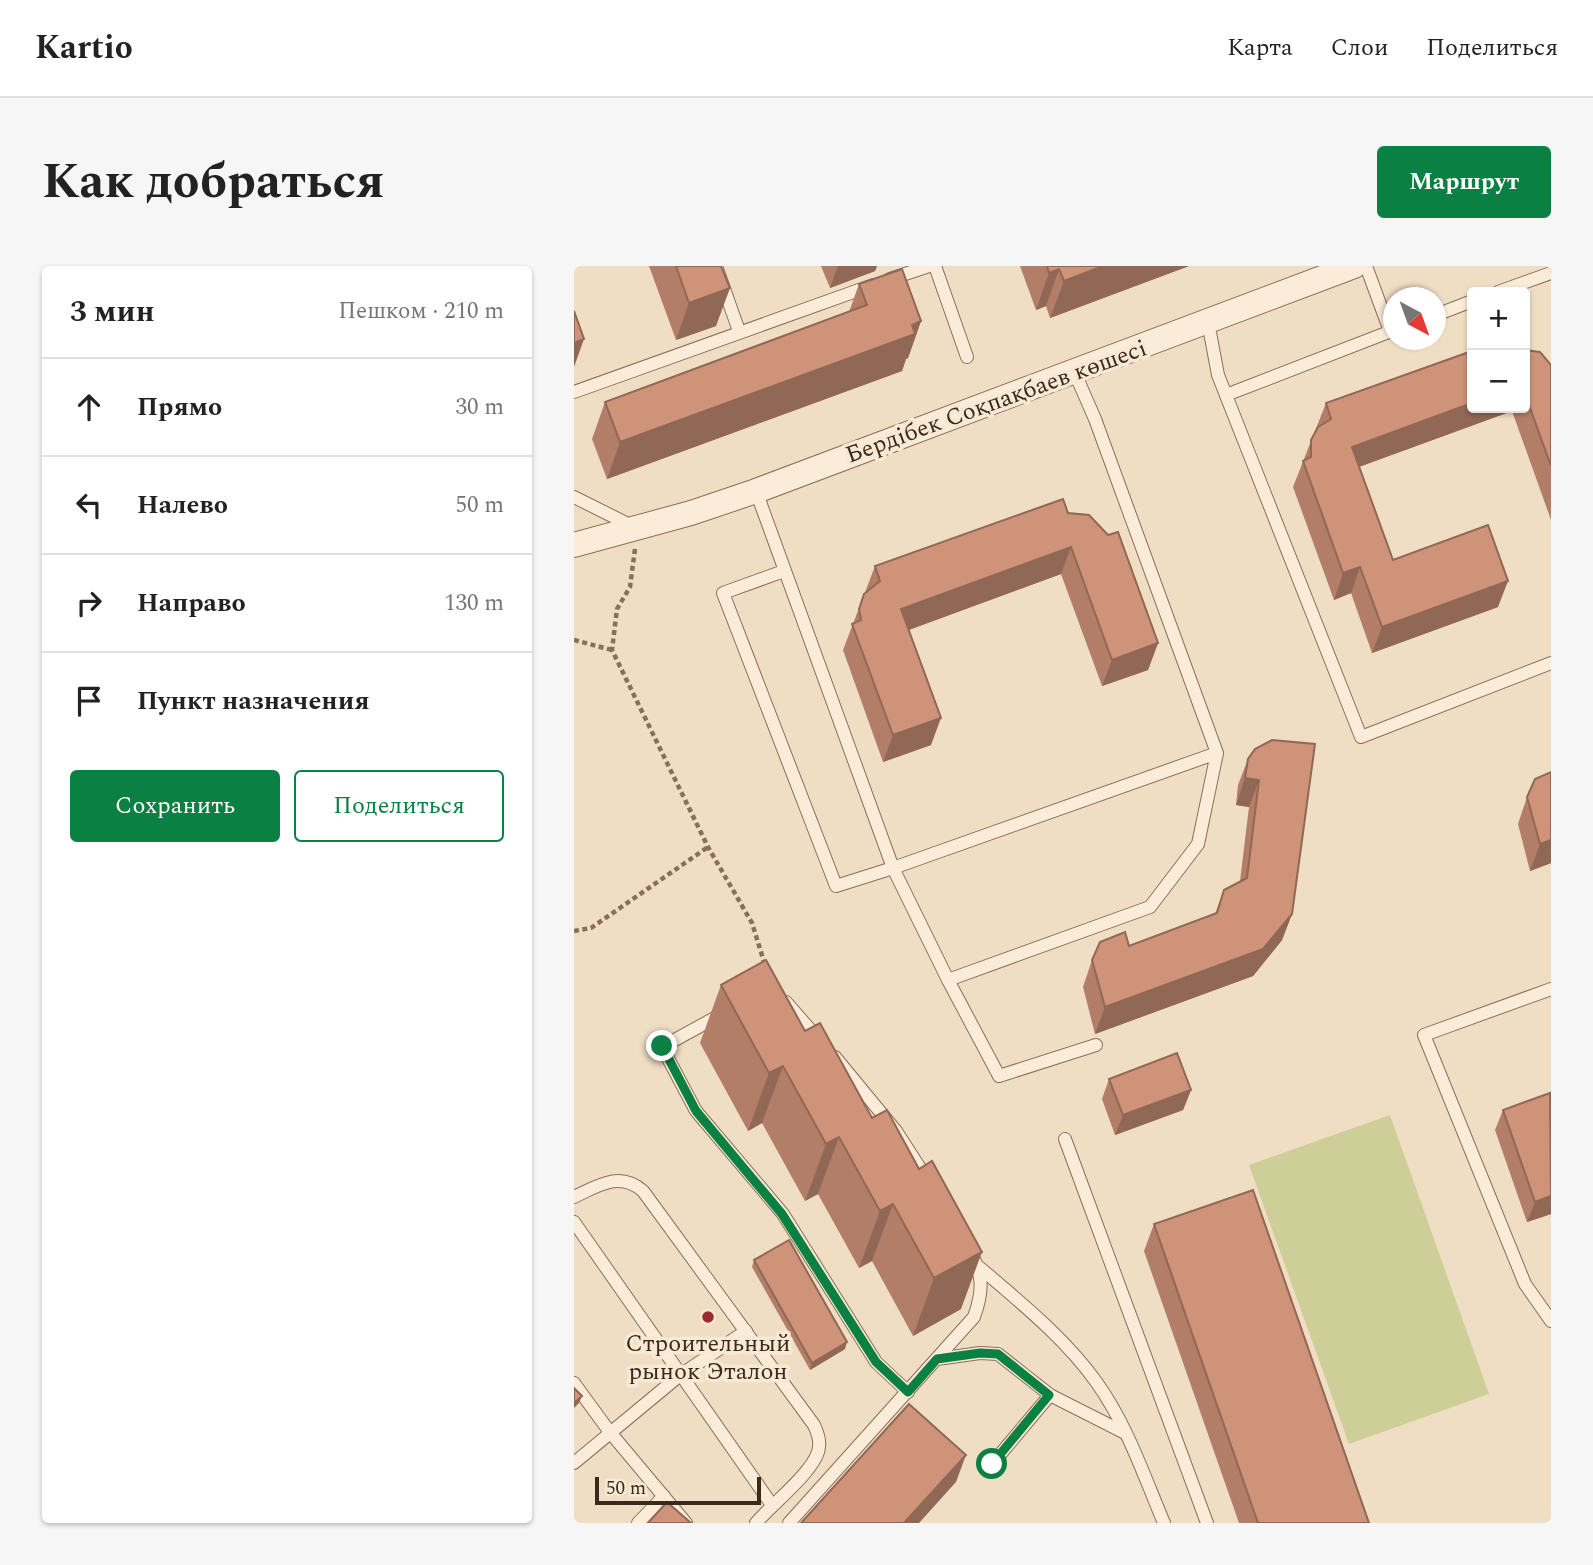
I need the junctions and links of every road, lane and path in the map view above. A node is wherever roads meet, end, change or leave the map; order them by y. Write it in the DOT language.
graph roads {
  1 [pos="716,266"];
  2 [pos="929,266"];
  3 [pos="936,266"];
  4 [pos="1354,266"];
  5 [pos="1366,266"];
  6 [pos="1551,273"];
  7 [pos="1511,287"];
  8 [pos="1467,303"];
  9 [pos="1383,308"];
  10 [pos="1446,310"];
  11 [pos="1208,322"];
  12 [pos="739,331"];
  13 [pos="1383,334"];
  14 [pos="967,357"];
  15 [pos="1074,371"];
  16 [pos="574,392"];
  17 [pos="1226,395"];
  18 [pos="756,491"];
  19 [pos="574,497"];
  20 [pos="636,527"];
  21 [pos="574,545"];
  22 [pos="785,571"];
  23 [pos="574,640"];
  24 [pos="612,650"];
  25 [pos="1551,663"];
  26 [pos="1217,753"];
  27 [pos="708,848"];
  28 [pos="893,868"];
  29 [pos="574,931"];
  30 [pos="948,980"];
  31 [pos="772,987"];
  32 [pos="1551,989"];
  33 [pos="735,1007"];
  34 [pos="1096,1045"];
  35 [pos="1065,1139"];
  36 [pos="933,1189"];
  37 [pos="574,1197"];
  38 [pos="574,1222"];
  39 [pos="966,1244"];
  40 [pos="979,1267"];
  41 [pos="1551,1321"];
  42 [pos="746,1331"];
  43 [pos="937,1359"];
  44 [pos="679,1376"];
  45 [pos="574,1383"];
  46 [pos="908,1392"];
  47 [pos="1049,1395"];
  48 [pos="609,1431"];
  49 [pos="1126,1433"];
  50 [pos="574,1463"];
  51 [pos="992,1464"];
  52 [pos="664,1496"];
  53 [pos="772,1504"];
  54 [pos="638,1523"];
  55 [pos="687,1523"];
  56 [pos="756,1523"];
  57 [pos="789,1523"];
  58 [pos="1164,1523"];
  59 [pos="1207,1523"];
  1 -- 12 [label="lane"];
  2 -- 12 [label="lane"];
  3 -- 14 [label="lane"];
  4 -- 11 [label="street, Бердібек Соқпақбаев көшесі"];
  5 -- 9 [label="lane"];
  6 -- 7 [label="lane"];
  8 -- 10 [label="lane"];
  11 -- 15 [label="street, Бердібек Соқпақбаев көшесі"];
  11 -- 17 [label="lane"];
  12 -- 16 [label="lane"];
  13 -- 17 [label="lane"];
  15 -- 18 [label="street, Бердібек Соқпақбаев көшесі"];
  15 -- 26 [label="lane"];
  17 -- 25 [label="lane"];
  18 -- 20 [label="street, Бердібек Соқпақбаев көшесі"];
  18 -- 22 [label="lane"];
  19 -- 20 [label="lane"];
  20 -- 21 [label="street, Бердібек Соқпақбаев көшесі"];
  20 -- 24 [label="path"];
  22 -- 28 [label="lane"];
  22 -- 28 [label="lane"];
  23 -- 24 [label="path"];
  24 -- 27 [label="path"];
  26 -- 28 [label="lane"];
  26 -- 30 [label="lane"];
  27 -- 29 [label="path"];
  27 -- 31 [label="path"];
  28 -- 30 [label="lane"];
  30 -- 34 [label="lane"];
  31 -- 36 [label="lane"];
  32 -- 41 [label="lane"];
  33 -- 46 [label="lane"];
  35 -- 59 [label="lane"];
  37 -- 42 [label="lane"];
  38 -- 44 [label="lane"];
  39 -- 40 [label="lane"];
  40 -- 43 [label="lane"];
  40 -- 49 [label="lane"];
  42 -- 44 [label="lane"];
  42 -- 53 [label="lane"];
  43 -- 46 [label="lane"];
  43 -- 47 [label="lane"];
  44 -- 48 [label="lane"];
  44 -- 53 [label="lane"];
  45 -- 48 [label="lane"];
  46 -- 57 [label="lane"];
  47 -- 49 [label="lane"];
  47 -- 51 [label="lane"];
  48 -- 50 [label="lane"];
  48 -- 52 [label="lane"];
  49 -- 58 [label="lane"];
  52 -- 54 [label="lane"];
  52 -- 55 [label="lane"];
  53 -- 56 [label="lane"];
}
